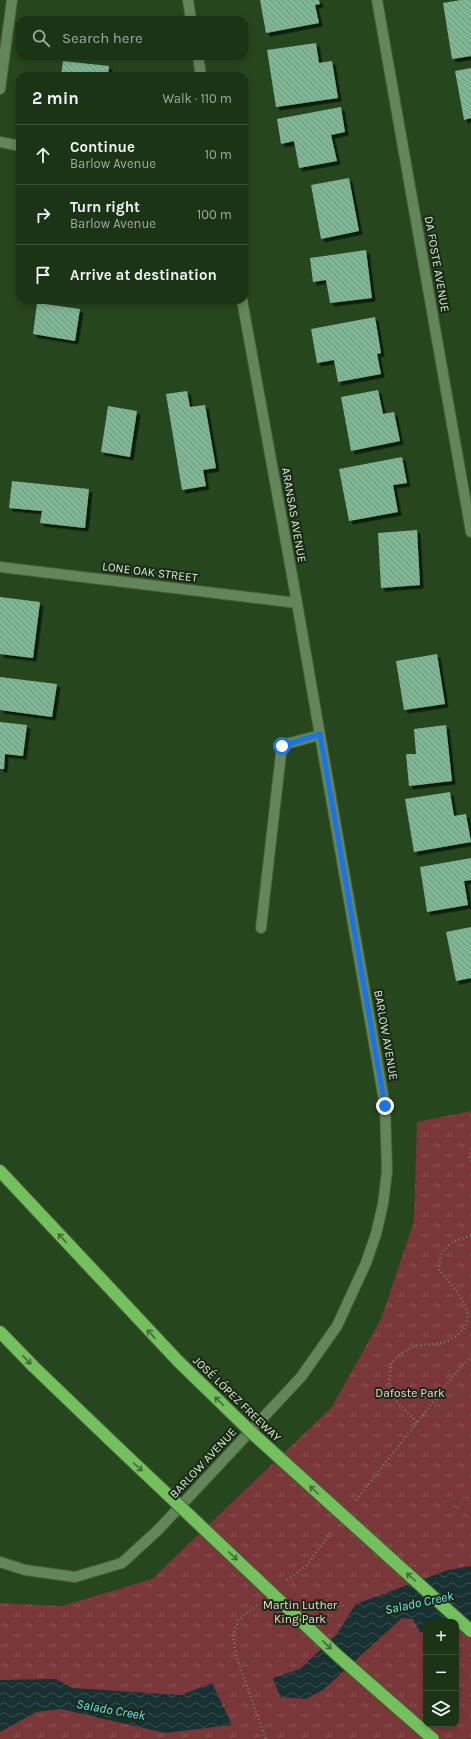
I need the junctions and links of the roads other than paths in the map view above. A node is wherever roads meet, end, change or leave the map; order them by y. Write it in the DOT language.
graph roads {
  1 [pos="12,0"];
  2 [pos="188,0"];
  3 [pos="377,0"];
  4 [pos="190,16"];
  5 [pos="199,60"];
  6 [pos="200,72"];
  7 [pos="0,89"];
  8 [pos="0,142"];
  9 [pos="16,145"];
  10 [pos="243,304"];
  11 [pos="471,532"];
  12 [pos="0,567"];
  13 [pos="297,603"];
  14 [pos="320,734"];
  15 [pos="261,928"];
  16 [pos="0,1171"];
  17 [pos="0,1332"];
  18 [pos="0,1562"];
  19 [pos="471,1631"];
  20 [pos="433,1739"];
  1 -- 7 [label="street"];
  2 -- 4 [label="street"];
  3 -- 11 [label="street, DA FOSTE AVENUE"];
  5 -- 6 [label="street"];
  8 -- 9 [label="street"];
  10 -- 13 [label="street, ARANSAS AVENUE"];
  12 -- 13 [label="street, LONE OAK STREET"];
  13 -- 14 [label="street, ARANSAS AVENUE"];
  14 -- 15 [label="street"];
  14 -- 18 [label="street, BARLOW AVENUE"];
  19 -- 16 [label="highway, JOSÉ LÓPEZ FREEWAY, one-way, bridge"];
  17 -- 20 [label="highway, one-way, bridge"];
}
